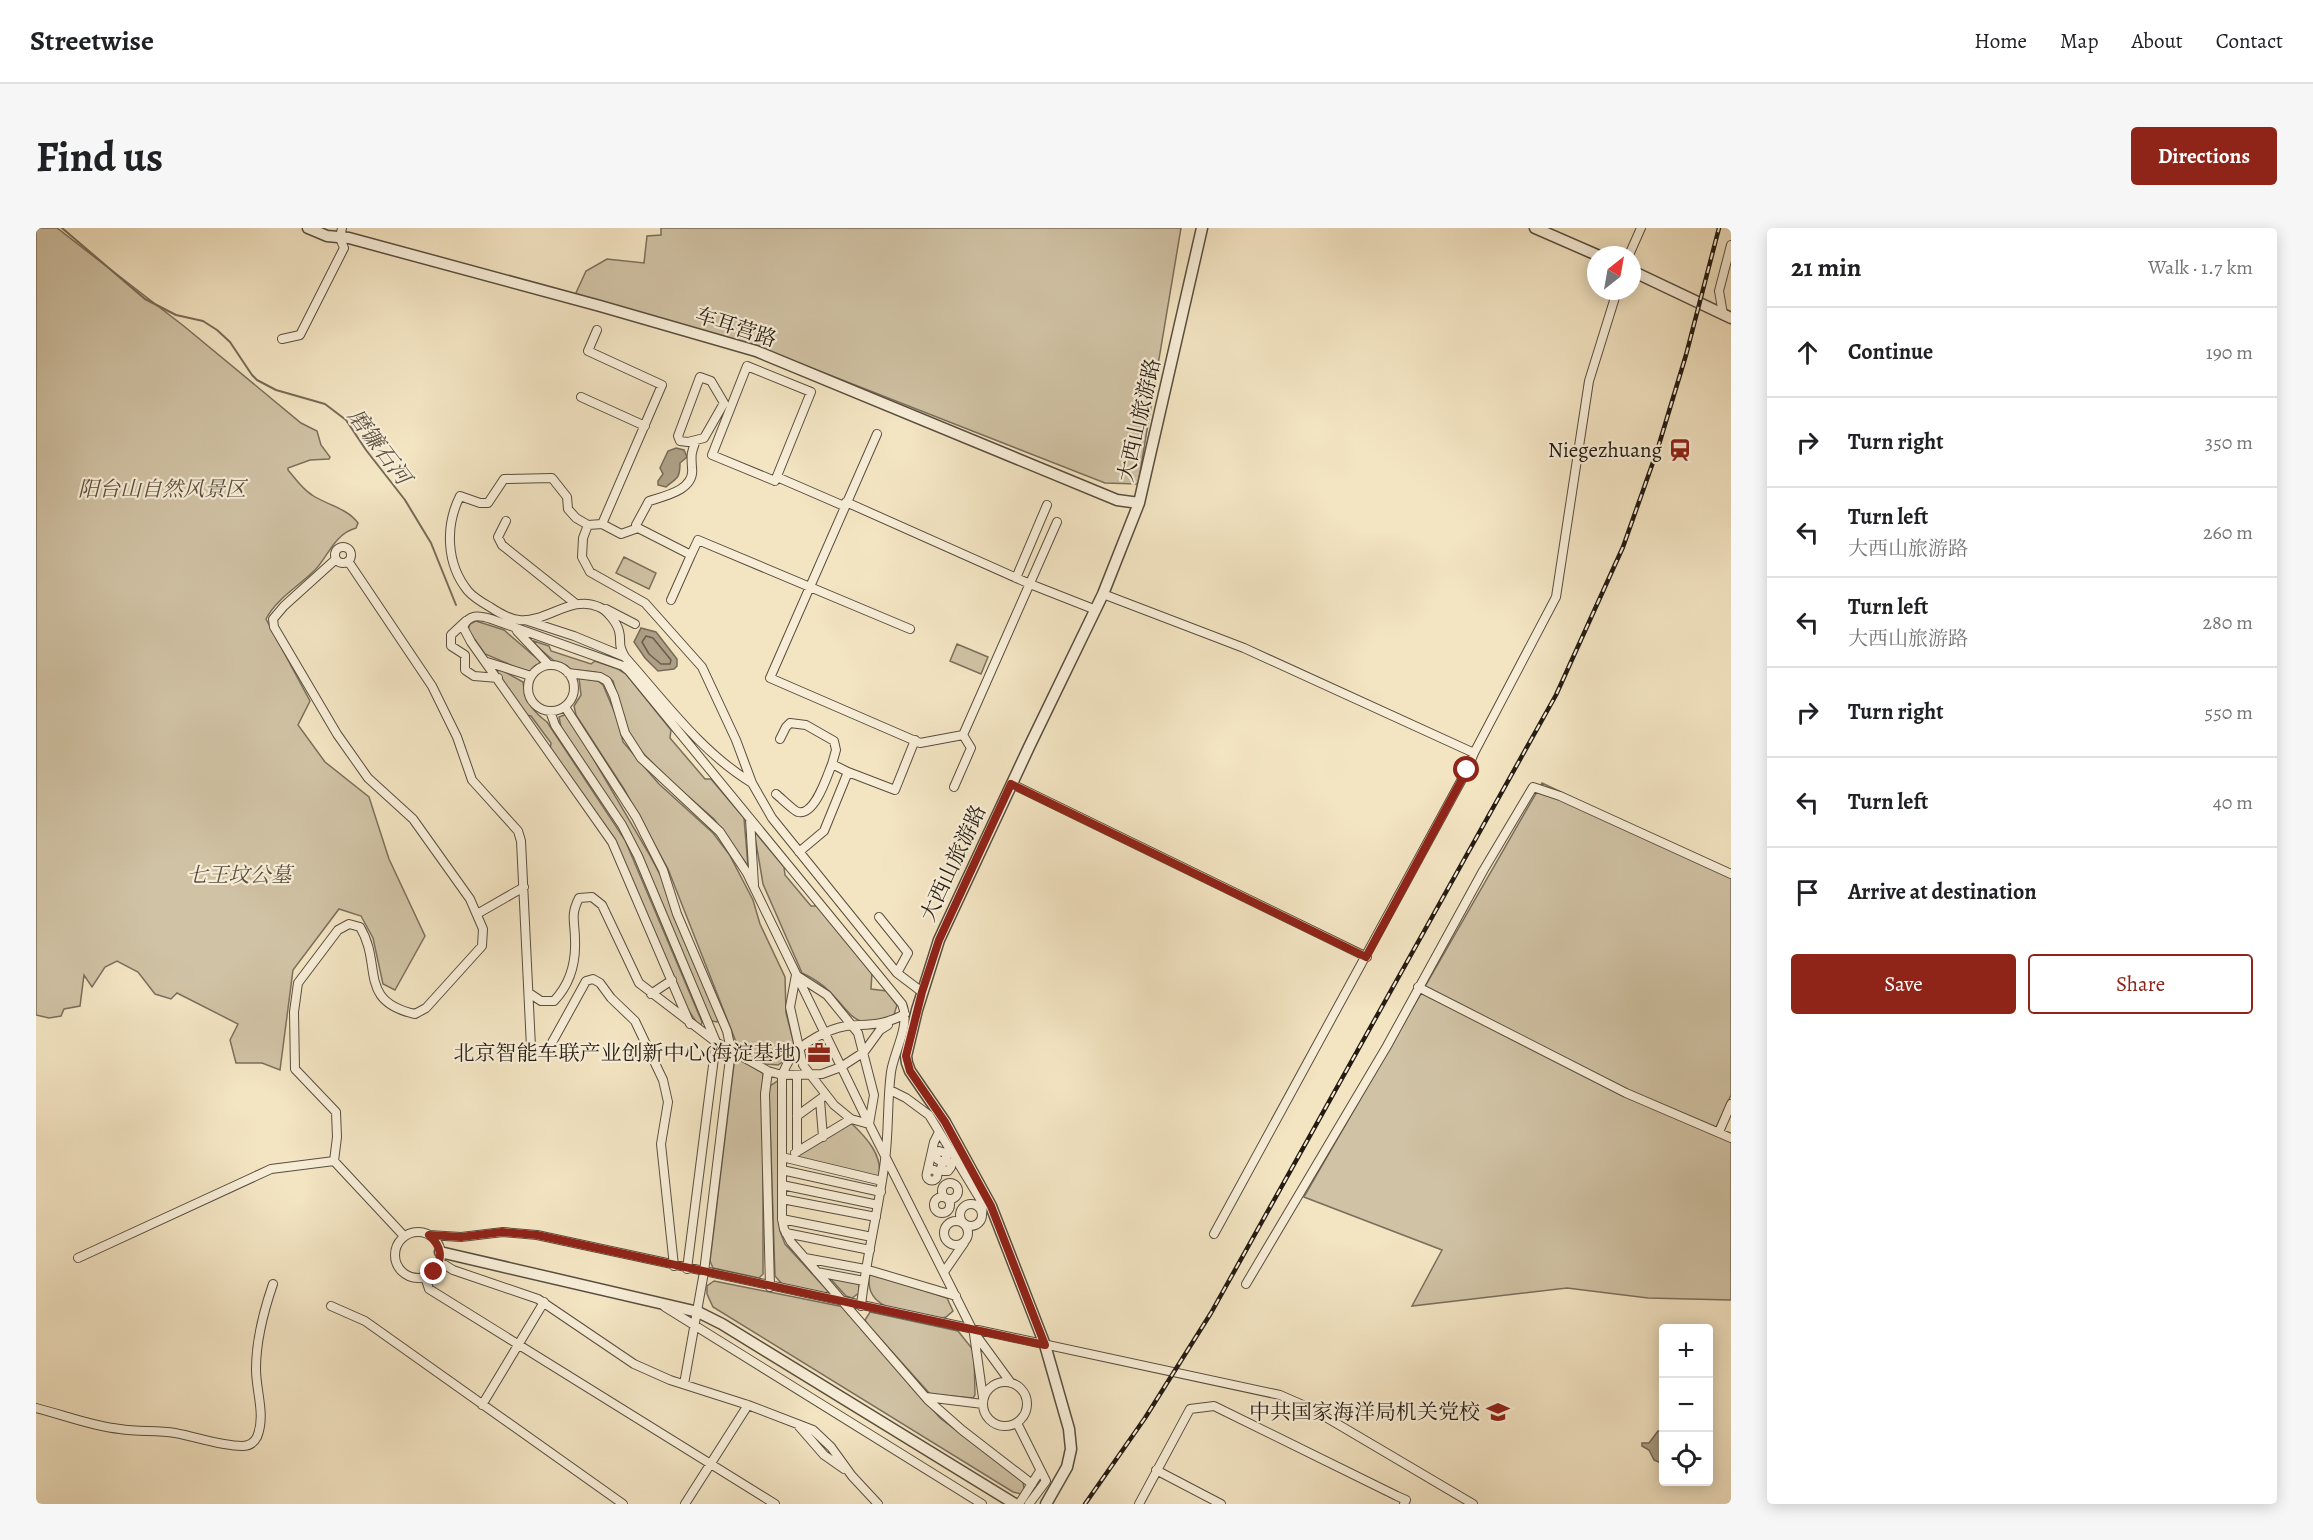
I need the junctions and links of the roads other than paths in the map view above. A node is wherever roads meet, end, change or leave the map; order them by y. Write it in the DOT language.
graph roads {
  1 [pos="308,228"];
  2 [pos="1202,228"];
  3 [pos="1535,228"];
  4 [pos="1641,228"];
  5 [pos="341,233"];
  6 [pos="1731,245"];
  7 [pos="1633,246"];
  8 [pos="1587,251"];
  9 [pos="1641,275"];
  10 [pos="1614,300"];
  11 [pos="1727,316"];
  12 [pos="597,330"];
  13 [pos="282,339"];
  14 [pos="580,397"];
  15 [pos="645,426"];
  16 [pos="878,434"];
  17 [pos="696,440"];
  18 [pos="777,477"];
  19 [pos="1139,503"];
  20 [pos="845,504"];
  21 [pos="1047,505"];
  22 [pos="506,522"];
  23 [pos="1057,522"];
  24 [pos="602,524"];
  25 [pos="588,525"];
  26 [pos="638,528"];
  27 [pos="691,555"];
  28 [pos="336,559"];
  29 [pos="348,561"];
  30 [pos="1017,578"];
  31 [pos="1030,584"];
  32 [pos="811,586"];
  33 [pos="1103,594"];
  34 [pos="671,600"];
  35 [pos="576,604"];
  36 [pos="600,607"];
  37 [pos="1096,610"];
  38 [pos="469,618"];
  39 [pos="528,621"];
  40 [pos="635,624"];
  41 [pos="514,628"];
  42 [pos="910,629"];
  43 [pos="625,657"];
  44 [pos="487,662"];
  45 [pos="549,665"];
  46 [pos="568,673"];
  47 [pos="531,676"];
  48 [pos="498,678"];
  49 [pos="565,706"];
  50 [pos="550,711"];
  51 [pos="963,735"];
  52 [pos="780,739"];
  53 [pos="915,740"];
  54 [pos="1474,753"];
  55 [pos="832,764"];
  56 [pos="848,772"];
  57 [pos="752,783"];
  58 [pos="1011,784"];
  59 [pos="954,787"];
  60 [pos="776,794"];
  61 [pos="750,819"];
  62 [pos="800,852"];
  63 [pos="1731,874"];
  64 [pos="524,887"];
  65 [pos="754,889"];
  66 [pos="477,914"];
  67 [pos="879,916"];
  68 [pos="1366,957"];
  69 [pos="897,973"];
  70 [pos="796,975"];
  71 [pos="672,981"];
  72 [pos="1418,987"];
  73 [pos="922,992"];
  74 [pos="529,993"];
  75 [pos="651,994"];
  76 [pos="905,1014"];
  77 [pos="723,1020"];
  78 [pos="893,1021"];
  79 [pos="708,1023"];
  80 [pos="690,1024"];
  81 [pos="852,1026"];
  82 [pos="825,1034"];
  83 [pos="716,1042"];
  84 [pos="800,1049"];
  85 [pos="731,1050"];
  86 [pos="864,1052"];
  87 [pos="841,1067"];
  88 [pos="768,1071"];
  89 [pos="810,1074"];
  90 [pos="782,1075"];
  91 [pos="797,1075"];
  92 [pos="890,1090"];
  93 [pos="823,1097"];
  94 [pos="1731,1104"];
  95 [pos="797,1116"];
  96 [pos="851,1119"];
  97 [pos="869,1124"];
  98 [pos="939,1132"];
  99 [pos="1719,1132"];
  100 [pos="797,1136"];
  101 [pos="823,1137"];
  102 [pos="1731,1138"];
  103 [pos="808,1145"];
  104 [pos="944,1149"];
  105 [pos="797,1152"];
  106 [pos="886,1156"];
  107 [pos="784,1157"];
  108 [pos="334,1161"];
  109 [pos="943,1161"];
  110 [pos="782,1170"];
  111 [pos="927,1173"];
  112 [pos="964,1173"];
  113 [pos="882,1181"];
  114 [pos="782,1185"];
  115 [pos="881,1192"];
  116 [pos="946,1198"];
  117 [pos="782,1199"];
  118 [pos="878,1205"];
  119 [pos="982,1215"];
  120 [pos="876,1217"];
  121 [pos="782,1219"];
  122 [pos="964,1224"];
  123 [pos="786,1233"];
  124 [pos="1214,1234"];
  125 [pos="429,1235"];
  126 [pos="404,1236"];
  127 [pos="872,1237"];
  128 [pos="965,1241"];
  129 [pos="870,1250"];
  130 [pos="440,1257"];
  131 [pos="78,1258"];
  132 [pos="805,1258"];
  133 [pos="674,1266"];
  134 [pos="687,1269"];
  135 [pos="866,1269"];
  136 [pos="704,1272"];
  137 [pos="817,1272"];
  138 [pos="944,1272"];
  139 [pos="425,1277"];
  140 [pos="864,1281"];
  141 [pos="273,1284"];
  142 [pos="1246,1284"];
  143 [pos="770,1287"];
  144 [pos="956,1296"];
  145 [pos="544,1302"];
  146 [pos="844,1303"];
  147 [pos="662,1305"];
  148 [pos="331,1306"];
  149 [pos="861,1306"];
  150 [pos="698,1312"];
  151 [pos="695,1325"];
  152 [pos="973,1330"];
  153 [pos="519,1345"];
  154 [pos="1045,1345"];
  155 [pos="1011,1383"];
  156 [pos="684,1384"];
  157 [pos="926,1397"];
  158 [pos="983,1402"];
  159 [pos="482,1405"];
  160 [pos="748,1405"];
  161 [pos="36,1407"];
  162 [pos="1017,1423"];
  163 [pos="711,1464"];
  164 [pos="1156,1470"];
  165 [pos="1040,1471"];
  166 [pos="1032,1484"];
  167 [pos="623,1504"];
  168 [pos="685,1504"];
  169 [pos="775,1504"];
  170 [pos="878,1504"];
  171 [pos="982,1504"];
  172 [pos="1015,1504"];
  173 [pos="1019,1504"];
  174 [pos="1029,1504"];
  175 [pos="1046,1504"];
  176 [pos="1139,1504"];
  177 [pos="1221,1504"];
  178 [pos="1404,1504"];
  179 [pos="1473,1504"];
  1 -- 5 [label="street, 车耳营路"];
  2 -- 19 [label="street, 大西山旅游路"];
  3 -- 8 [label="street"];
  4 -- 7 [label="street"];
  5 -- 13 [label="street"];
  5 -- 19 [label="street, 车耳营路"];
  6 -- 11 [label="street"];
  9 -- 11 [label="street"];
  10 -- 54 [label="street"];
  12 -- 15 [label="street"];
  14 -- 15 [label="street"];
  15 -- 24 [label="street"];
  16 -- 20 [label="street"];
  17 -- 17 [label="street"];
  17 -- 26 [label="street"];
  18 -- 18 [label="street"];
  18 -- 20 [label="street"];
  19 -- 33 [label="street, 大西山旅游路"];
  20 -- 30 [label="street"];
  20 -- 32 [label="street"];
  21 -- 30 [label="street"];
  22 -- 35 [label="street"];
  23 -- 31 [label="street"];
  24 -- 25 [label="street"];
  24 -- 26 [label="street"];
  25 -- 39 [label="street"];
  25 -- 57 [label="street"];
  26 -- 27 [label="street"];
  27 -- 32 [label="street"];
  27 -- 34 [label="street"];
  28 -- 29 [label="street"];
  28 -- 29 [label="street"];
  28 -- 66 [label="street"];
  29 -- 64 [label="street"];
  30 -- 31 [label="street"];
  31 -- 37 [label="street"];
  31 -- 51 [label="street"];
  32 -- 42 [label="street"];
  32 -- 53 [label="street"];
  33 -- 37 [label="street, 大西山旅游路"];
  33 -- 54 [label="street"];
  35 -- 36 [label="street"];
  35 -- 39 [label="street"];
  36 -- 40 [label="street"];
  36 -- 43 [label="street"];
  37 -- 58 [label="street, 大西山旅游路"];
  38 -- 41 [label="street"];
  38 -- 44 [label="street"];
  38 -- 48 [label="street"];
  39 -- 43 [label="street"];
  41 -- 45 [label="street"];
  41 -- 61 [label="street"];
  43 -- 57 [label="street"];
  44 -- 47 [label="street"];
  44 -- 48 [label="street"];
  45 -- 46 [label="street"];
  45 -- 47 [label="street"];
  46 -- 49 [label="street"];
  46 -- 65 [label="street"];
  47 -- 50 [label="street"];
  48 -- 71 [label="street"];
  49 -- 50 [label="street"];
  49 -- 77 [label="street"];
  50 -- 79 [label="street"];
  51 -- 53 [label="street"];
  51 -- 59 [label="street"];
  52 -- 55 [label="street"];
  53 -- 56 [label="street"];
  54 -- 68 [label="street"];
  55 -- 56 [label="street"];
  55 -- 60 [label="street"];
  56 -- 62 [label="street"];
  57 -- 62 [label="street"];
  58 -- 68 [label="street"];
  58 -- 73 [label="street, 大西山旅游路"];
  61 -- 65 [label="street"];
  61 -- 76 [label="street"];
  62 -- 69 [label="street"];
  63 -- 72 [label="street"];
  64 -- 66 [label="street"];
  64 -- 74 [label="street"];
  65 -- 70 [label="street"];
  66 -- 108 [label="street"];
  67 -- 69 [label="street"];
  68 -- 124 [label="street"];
  69 -- 73 [label="street"];
  70 -- 81 [label="street"];
  70 -- 82 [label="street"];
  70 -- 84 [label="street"];
  71 -- 75 [label="street"];
  71 -- 80 [label="street"];
  72 -- 99 [label="street"];
  72 -- 142 [label="street"];
  73 -- 154 [label="street, 大西山旅游路"];
  74 -- 75 [label="street"];
  74 -- 133 [label="street"];
  75 -- 80 [label="street"];
  76 -- 78 [label="street"];
  76 -- 92 [label="street"];
  77 -- 79 [label="street"];
  77 -- 85 [label="street"];
  78 -- 81 [label="street"];
  78 -- 86 [label="street"];
  79 -- 83 [label="street"];
  80 -- 83 [label="street"];
  81 -- 82 [label="street"];
  81 -- 86 [label="street"];
  82 -- 84 [label="street"];
  82 -- 87 [label="street"];
  83 -- 85 [label="street"];
  83 -- 134 [label="street"];
  84 -- 89 [label="street"];
  84 -- 90 [label="street"];
  85 -- 88 [label="street"];
  85 -- 136 [label="street"];
  86 -- 87 [label="street"];
  86 -- 97 [label="street"];
  87 -- 89 [label="street"];
  87 -- 97 [label="street"];
  88 -- 90 [label="street"];
  88 -- 143 [label="street"];
  89 -- 91 [label="street"];
  89 -- 93 [label="street"];
  90 -- 91 [label="street"];
  90 -- 107 [label="street"];
  91 -- 95 [label="street"];
  92 -- 98 [label="street"];
  92 -- 106 [label="street"];
  93 -- 95 [label="street"];
  93 -- 96 [label="street"];
  93 -- 101 [label="street"];
  94 -- 99 [label="street"];
  95 -- 100 [label="street"];
  96 -- 97 [label="street"];
  96 -- 101 [label="street"];
  97 -- 106 [label="street"];
  98 -- 104 [label="street"];
  98 -- 111 [label="street"];
  99 -- 102 [label="street"];
  100 -- 103 [label="street"];
  100 -- 105 [label="street"];
  101 -- 103 [label="street"];
  103 -- 105 [label="street"];
  104 -- 109 [label="street"];
  104 -- 112 [label="street"];
  105 -- 107 [label="street"];
  106 -- 113 [label="street"];
  106 -- 138 [label="street"];
  107 -- 110 [label="street"];
  107 -- 113 [label="street"];
  108 -- 126 [label="street"];
  108 -- 131 [label="street"];
  110 -- 114 [label="street"];
  110 -- 115 [label="street"];
  112 -- 116 [label="street"];
  112 -- 119 [label="street"];
  113 -- 115 [label="street"];
  114 -- 117 [label="street"];
  114 -- 118 [label="street"];
  115 -- 118 [label="street"];
  117 -- 120 [label="street"];
  117 -- 121 [label="street"];
  118 -- 120 [label="street"];
  119 -- 122 [label="street"];
  119 -- 122 [label="street"];
  120 -- 127 [label="street"];
  121 -- 123 [label="street"];
  121 -- 127 [label="street"];
  122 -- 128 [label="street"];
  122 -- 128 [label="street"];
  123 -- 129 [label="street"];
  123 -- 132 [label="street"];
  125 -- 126 [label="street"];
  125 -- 130 [label="street"];
  125 -- 133 [label="street"];
  126 -- 139 [label="street"];
  127 -- 129 [label="street"];
  128 -- 138 [label="street"];
  129 -- 135 [label="street"];
  130 -- 139 [label="street"];
  130 -- 145 [label="street"];
  130 -- 147 [label="street"];
  132 -- 135 [label="street"];
  132 -- 137 [label="street"];
  133 -- 134 [label="street"];
  134 -- 136 [label="street"];
  135 -- 140 [label="street"];
  135 -- 144 [label="street"];
  136 -- 143 [label="street"];
  136 -- 150 [label="street"];
  137 -- 140 [label="street"];
  137 -- 146 [label="street"];
  138 -- 144 [label="street"];
  139 -- 153 [label="street"];
  140 -- 149 [label="street"];
  141 -- 161 [label="street"];
  143 -- 146 [label="street"];
  144 -- 152 [label="street"];
  145 -- 153 [label="street"];
  145 -- 156 [label="street"];
  146 -- 149 [label="street"];
  146 -- 157 [label="street"];
  147 -- 150 [label="street"];
  147 -- 151 [label="street"];
  148 -- 159 [label="street"];
  149 -- 152 [label="street"];
  150 -- 151 [label="street"];
  150 -- 172 [label="street"];
  151 -- 156 [label="street"];
  151 -- 171 [label="street"];
  152 -- 154 [label="street"];
  152 -- 155 [label="street"];
  152 -- 158 [label="street"];
  153 -- 159 [label="street"];
  153 -- 163 [label="street"];
  154 -- 175 [label="street, 大西山旅游路"];
  154 -- 179 [label="street"];
  155 -- 158 [label="street"];
  155 -- 162 [label="street"];
  156 -- 160 [label="street"];
  157 -- 158 [label="street"];
  157 -- 166 [label="street"];
  158 -- 162 [label="street"];
  159 -- 167 [label="street"];
  160 -- 163 [label="street"];
  160 -- 170 [label="street"];
  162 -- 165 [label="street"];
  163 -- 168 [label="street"];
  163 -- 169 [label="street"];
  164 -- 176 [label="street"];
  164 -- 177 [label="street"];
  164 -- 178 [label="street"];
  165 -- 166 [label="street"];
  165 -- 174 [label="street"];
  166 -- 173 [label="street"];
}
